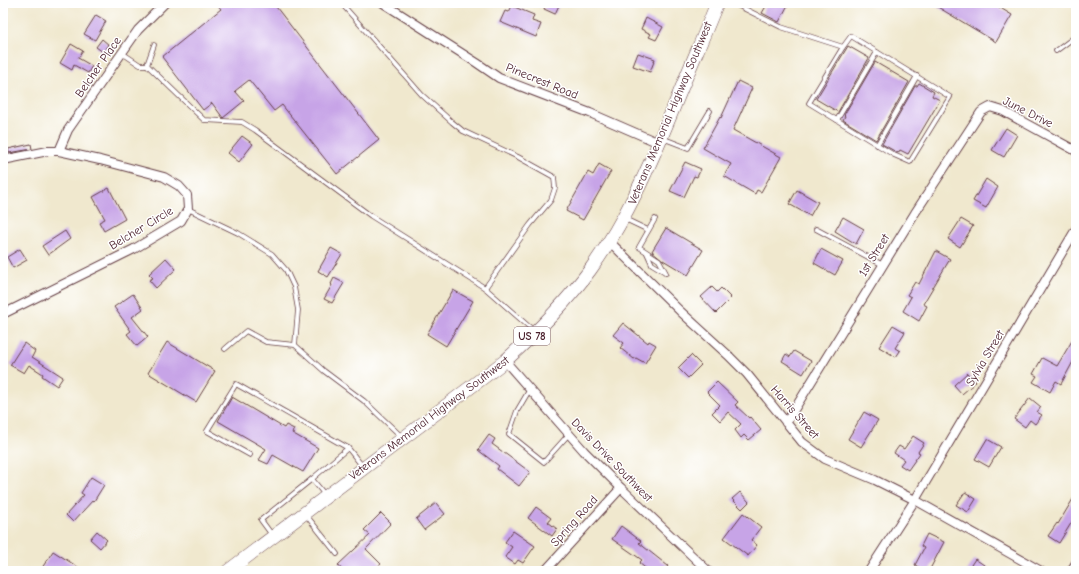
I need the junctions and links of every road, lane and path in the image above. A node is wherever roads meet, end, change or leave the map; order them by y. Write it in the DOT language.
graph roads {
  1 [pos="166,3"];
  2 [pos="341,3"];
  3 [pos="383,3"];
  4 [pos="717,3"];
  5 [pos="733,3"];
  6 [pos="1076,36"];
  7 [pos="154,45"];
  8 [pos="843,47"];
  9 [pos="1056,51"];
  10 [pos="877,52"];
  11 [pos="122,54"];
  12 [pos="147,65"];
  13 [pos="917,76"];
  14 [pos="990,107"];
  15 [pos="710,111"];
  16 [pos="837,120"];
  17 [pos="660,140"];
  18 [pos="877,145"];
  19 [pos="59,151"];
  20 [pos="1076,151"];
  21 [pos="3,160"];
  22 [pos="188,209"];
  23 [pos="623,218"];
  24 [pos="655,219"];
  25 [pos="816,229"];
  26 [pos="1076,229"];
  27 [pos="648,230"];
  28 [pos="610,240"];
  29 [pos="647,253"];
  30 [pos="883,265"];
  31 [pos="485,288"];
  32 [pos="3,314"];
  33 [pos="536,333"];
  34 [pos="295,345"];
  35 [pos="226,349"];
  36 [pos="505,361"];
  37 [pos="530,389"];
  38 [pos="786,423"];
  39 [pos="569,434"];
  40 [pos="403,438"];
  41 [pos="348,448"];
  42 [pos="250,455"];
  43 [pos="364,468"];
  44 [pos="312,479"];
  45 [pos="621,488"];
  46 [pos="326,497"];
  47 [pos="915,500"];
  48 [pos="304,513"];
  49 [pos="273,537"];
  50 [pos="337,554"];
  51 [pos="1076,563"];
  52 [pos="228,571"];
  53 [pos="545,571"];
  54 [pos="708,571"];
  55 [pos="868,571"];
  56 [pos="1041,571"];
  57 [pos="1071,571"];
  1 -- 11 [label="street, Belcher Place"];
  2 -- 31 [label="lane"];
  3 -- 17 [label="street, Pinecrest Road"];
  4 -- 17 [label="main road, Veterans Memorial Highway Southwest / US 78"];
  5 -- 8 [label="lane"];
  6 -- 9 [label="lane"];
  7 -- 12 [label="lane"];
  8 -- 10 [label="lane"];
  8 -- 16 [label="lane"];
  10 -- 13 [label="lane"];
  10 -- 16 [label="lane"];
  11 -- 12 [label="lane"];
  11 -- 19 [label="street, Belcher Place"];
  12 -- 31 [label="lane"];
  13 -- 18 [label="lane"];
  13 -- 18 [label="lane"];
  14 -- 20 [label="street, June Drive"];
  14 -- 30 [label="street, 1st Street"];
  15 -- 17 [label="lane"];
  16 -- 18 [label="lane"];
  17 -- 23 [label="main road, Veterans Memorial Highway Southwest / US 78"];
  19 -- 21 [label="street, Belcher Circle"];
  19 -- 22 [label="street, Belcher Circle"];
  22 -- 32 [label="street, Belcher Circle"];
  22 -- 34 [label="lane"];
  23 -- 27 [label="lane"];
  23 -- 28 [label="main road, Veterans Memorial Highway Southwest / US 78"];
  24 -- 27 [label="lane"];
  25 -- 30 [label="lane"];
  26 -- 47 [label="street, Sylvia Street"];
  27 -- 29 [label="lane"];
  28 -- 33 [label="main road, Veterans Memorial Highway Southwest / US 78"];
  28 -- 38 [label="street, Harris Street"];
  29 -- 29 [label="lane"];
  30 -- 38 [label="street, 1st Street"];
  31 -- 33 [label="lane"];
  33 -- 36 [label="main road, Veterans Memorial Highway Southwest / US 78"];
  34 -- 35 [label="lane"];
  34 -- 40 [label="lane"];
  36 -- 37 [label="street, Davis Drive Southwest"];
  36 -- 40 [label="main road, Veterans Memorial Highway Southwest / US 78"];
  37 -- 39 [label="street, Davis Drive Southwest"];
  37 -- 39 [label="lane"];
  38 -- 47 [label="street, Harris Street"];
  39 -- 45 [label="street, Davis Drive Southwest"];
  40 -- 43 [label="main road, Veterans Memorial Highway Southwest / US 78"];
  41 -- 42 [label="lane"];
  41 -- 43 [label="lane"];
  41 -- 44 [label="lane"];
  43 -- 46 [label="main road, Veterans Memorial Highway Southwest / US 78"];
  44 -- 46 [label="lane"];
  44 -- 49 [label="lane"];
  45 -- 53 [label="street, Spring Road"];
  45 -- 54 [label="street, Davis Drive Southwest"];
  46 -- 48 [label="main road, Veterans Memorial Highway Southwest / US 78"];
  47 -- 55 [label="street, Sylvia Street"];
  47 -- 56 [label="street, Harris Street"];
  48 -- 49 [label="main road, Veterans Memorial Highway Southwest / US 78"];
  48 -- 50 [label="lane"];
  49 -- 52 [label="main road, Veterans Memorial Highway Southwest / US 78"];
  51 -- 57 [label="street"];
}
